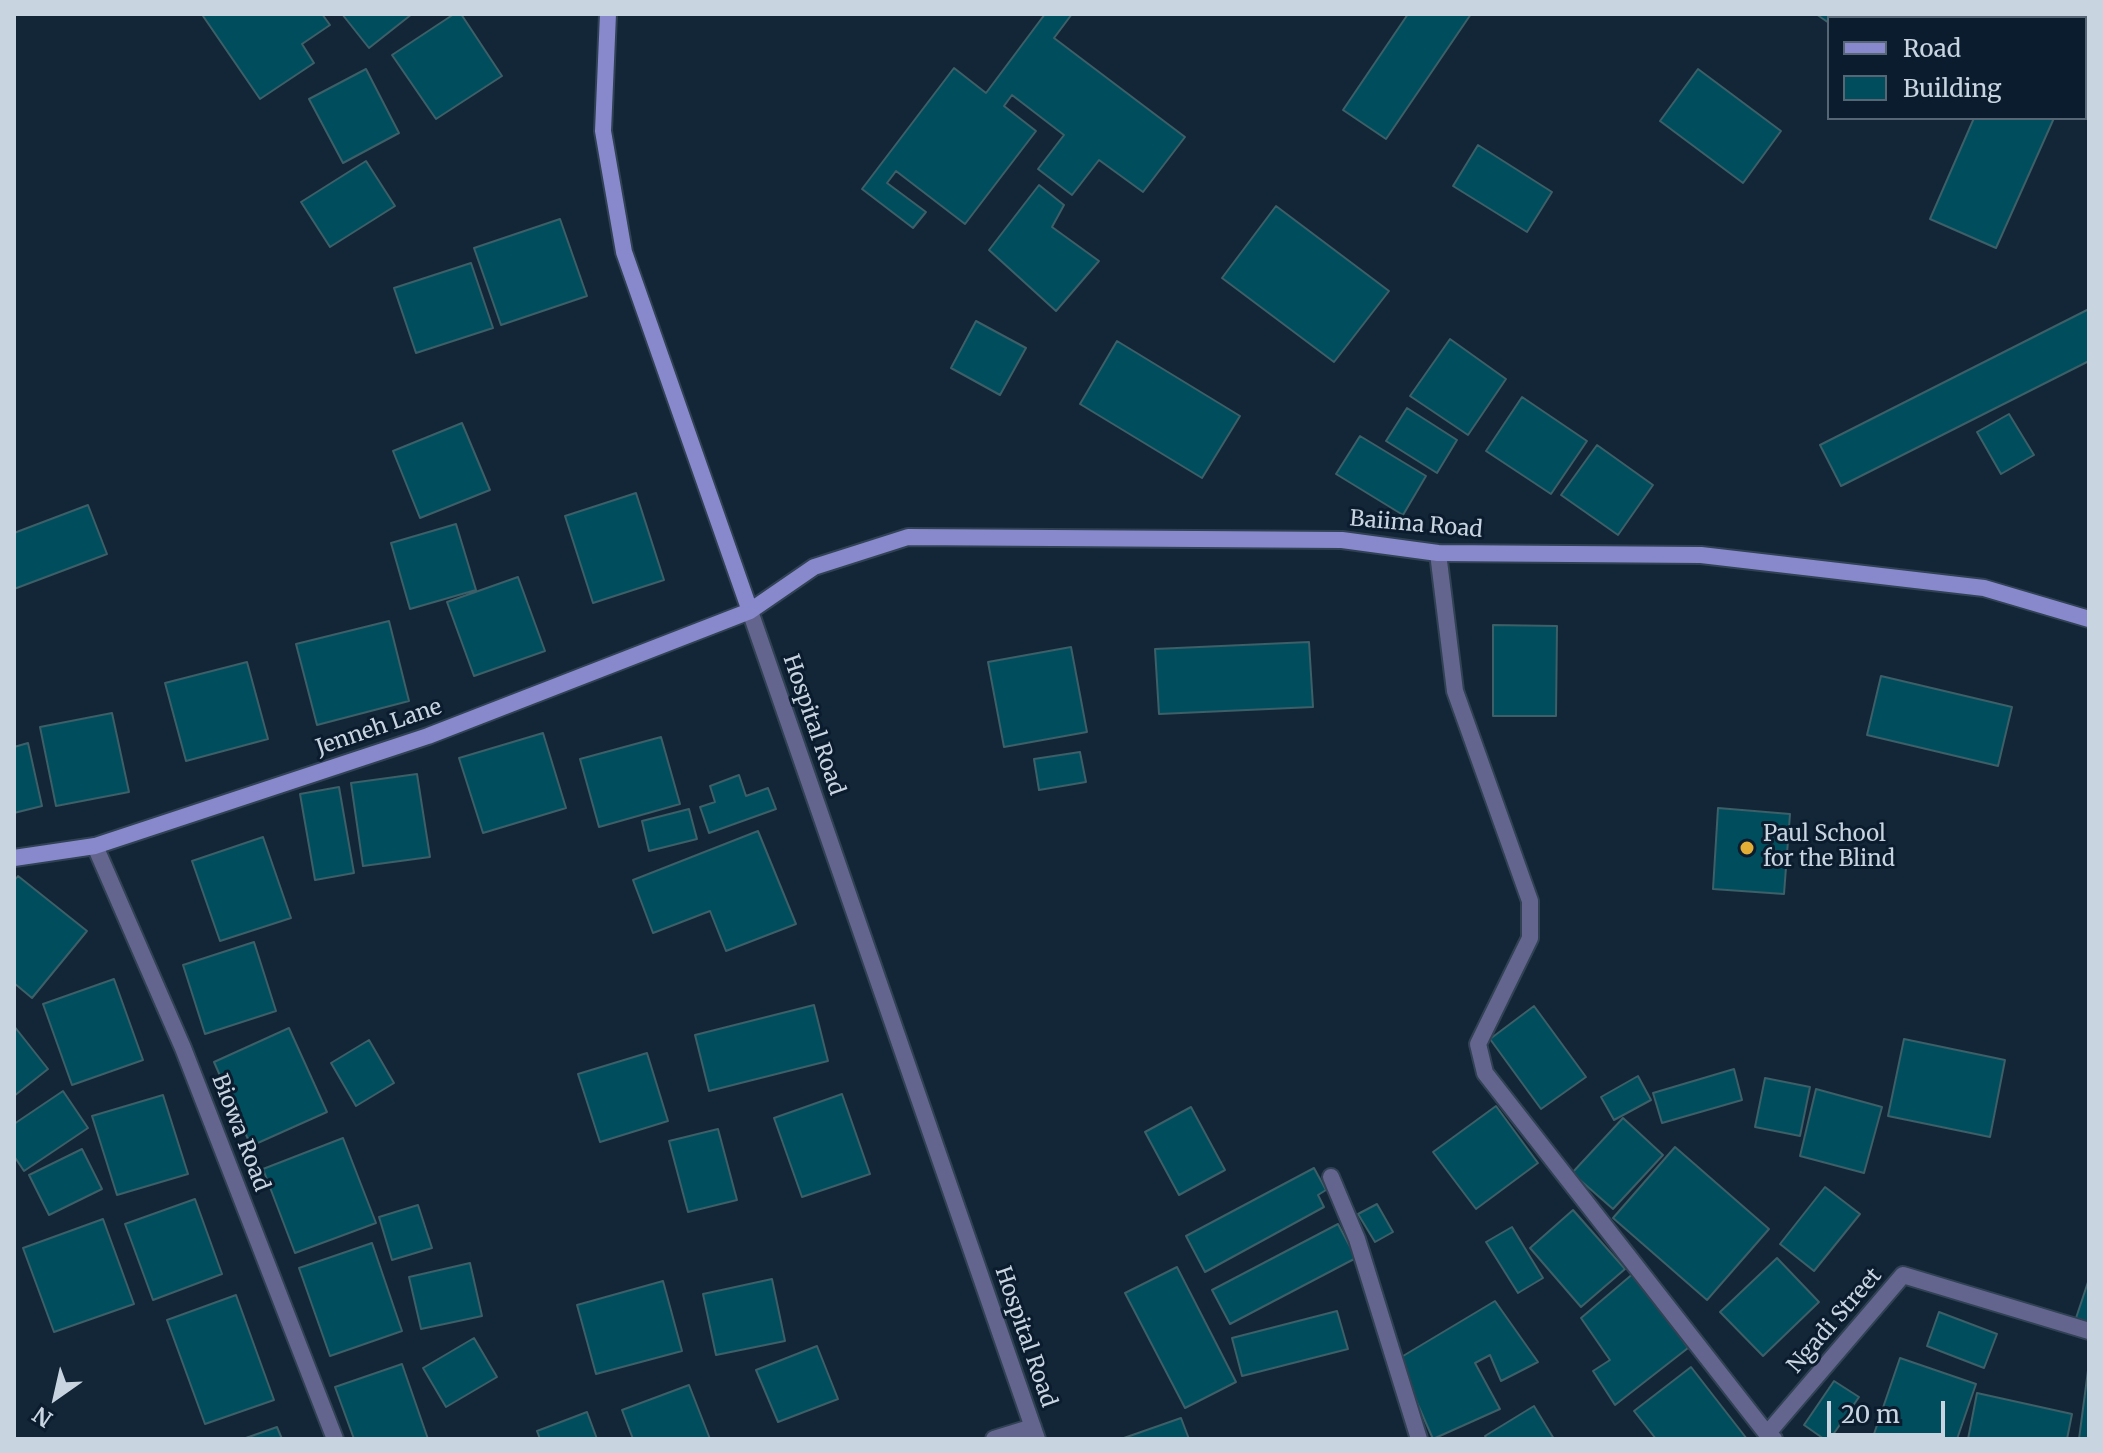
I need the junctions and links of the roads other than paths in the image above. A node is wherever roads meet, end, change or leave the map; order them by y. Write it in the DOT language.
graph roads {
  1 [pos="608,14"];
  2 [pos="1438,553"];
  3 [pos="750,611"];
  4 [pos="2089,619"];
  5 [pos="95,846"];
  6 [pos="14,858"];
  7 [pos="1331,1177"];
  8 [pos="2089,1331"];
  9 [pos="1035,1433"];
  10 [pos="1771,1437"];
  11 [pos="335,1439"];
  12 [pos="994,1439"];
  13 [pos="1419,1439"];
  1 -- 3 [label="street, Hospital Road"];
  2 -- 3 [label="street, Baiima Road"];
  2 -- 4 [label="street, Baiima Road"];
  2 -- 10 [label="street"];
  3 -- 5 [label="street, Jenneh Lane"];
  3 -- 9 [label="street, Hospital Road"];
  5 -- 6 [label="street, Jenneh Lane"];
  5 -- 11 [label="street, Biowa Road"];
  7 -- 13 [label="street"];
  8 -- 10 [label="street, Ngadi Street"];
  9 -- 12 [label="street"];
}
